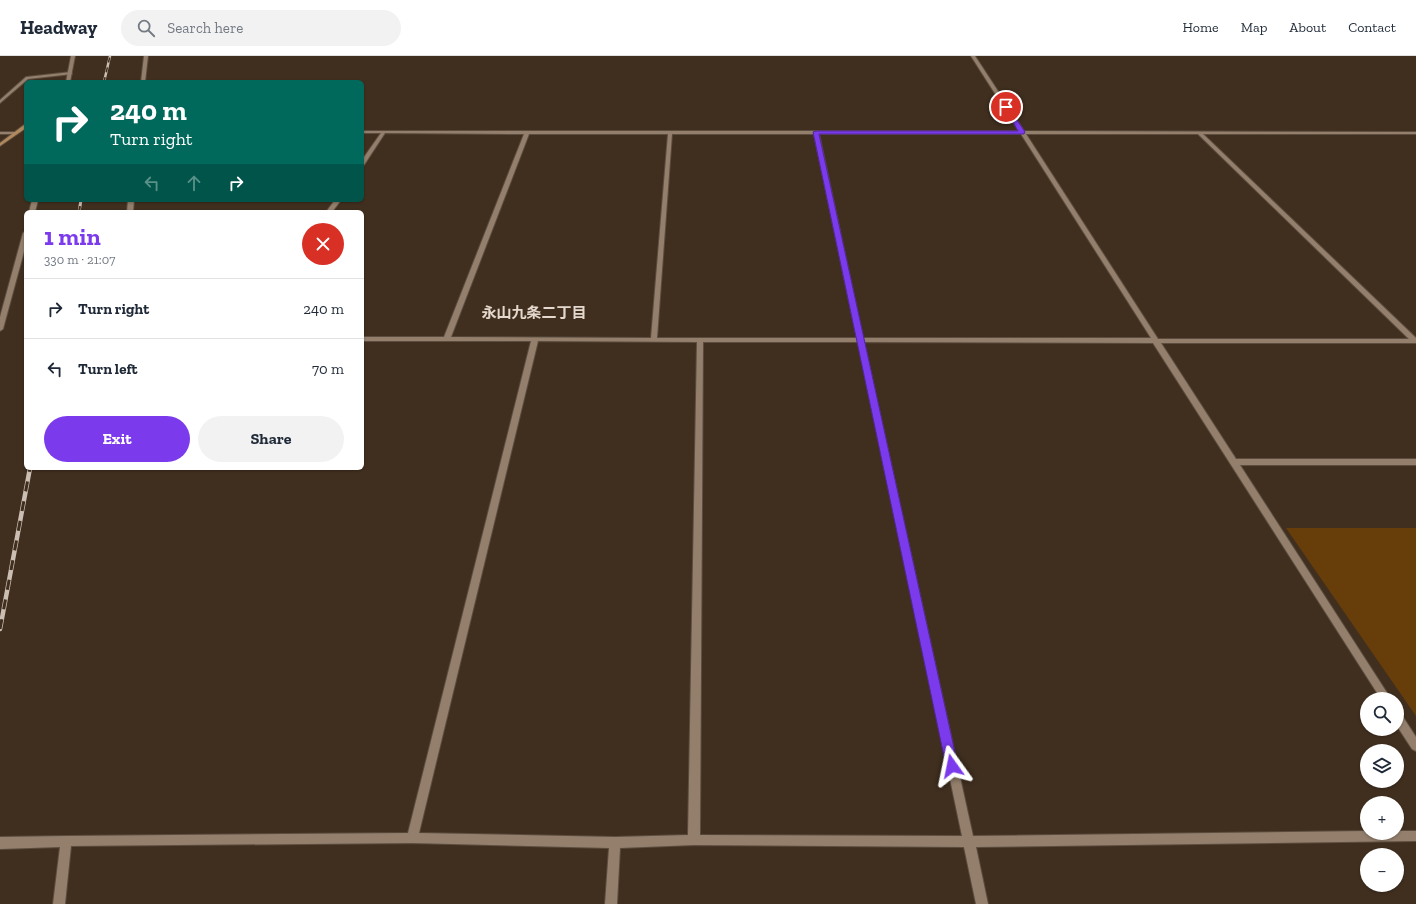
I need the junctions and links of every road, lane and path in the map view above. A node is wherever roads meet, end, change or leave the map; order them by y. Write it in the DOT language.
graph roads {
  1 [pos="73,56"];
  2 [pos="146,56"];
  3 [pos="973,56"];
  4 [pos="71,73"];
  5 [pos="25,80"];
  6 [pos="69,80"];
  7 [pos="143,80"];
  8 [pos="24,81"];
  9 [pos="0,102"];
  10 [pos="24,127"];
  11 [pos="364,132"];
  12 [pos="384,132"];
  13 [pos="527,132"];
  14 [pos="670,132"];
  15 [pos="816,132"];
  16 [pos="1022,132"];
  17 [pos="16,133"];
  18 [pos="1199,133"];
  19 [pos="1416,133"];
  20 [pos="0,134"];
  21 [pos="0,145"];
  22 [pos="364,161"];
  23 [pos="24,240"];
  24 [pos="0,329"];
  25 [pos="364,339"];
  26 [pos="447,339"];
  27 [pos="535,339"];
  28 [pos="654,339"];
  29 [pos="700,340"];
  30 [pos="860,340"];
  31 [pos="1155,341"];
  32 [pos="1416,341"];
  33 [pos="1234,462"];
  34 [pos="1416,462"];
  35 [pos="1382,692"];
  36 [pos="1404,727"];
  37 [pos="1416,746"];
  38 [pos="1416,836"];
  39 [pos="412,838"];
  40 [pos="694,840"];
  41 [pos="66,841"];
  42 [pos="969,842"];
  43 [pos="0,843"];
  44 [pos="615,844"];
  45 [pos="60,904"];
  46 [pos="611,904"];
  47 [pos="982,904"];
  1 -- 4 [label="street"];
  2 -- 7 [label="street"];
  3 -- 16 [label="street"];
  4 -- 5 [label="street"];
  4 -- 6 [label="street"];
  8 -- 9 [label="street"];
  10 -- 17 [label="street"];
  11 -- 12 [label="street"];
  12 -- 13 [label="street"];
  12 -- 22 [label="street"];
  13 -- 14 [label="street"];
  13 -- 26 [label="street"];
  14 -- 15 [label="street"];
  14 -- 28 [label="street"];
  15 -- 16 [label="street"];
  15 -- 30 [label="street"];
  16 -- 18 [label="street"];
  16 -- 31 [label="street"];
  17 -- 20 [label="street"];
  17 -- 21 [label="street"];
  18 -- 19 [label="street"];
  18 -- 32 [label="street"];
  23 -- 24 [label="street"];
  25 -- 26 [label="street"];
  26 -- 27 [label="street"];
  27 -- 28 [label="street"];
  27 -- 39 [label="street"];
  28 -- 29 [label="street"];
  29 -- 30 [label="street"];
  29 -- 40 [label="street"];
  30 -- 31 [label="street"];
  30 -- 42 [label="street"];
  31 -- 32 [label="street"];
  31 -- 33 [label="street"];
  33 -- 34 [label="street"];
  33 -- 35 [label="street"];
  36 -- 37 [label="street"];
  38 -- 42 [label="street"];
  39 -- 41 [label="street"];
  39 -- 44 [label="street"];
  40 -- 42 [label="street"];
  40 -- 44 [label="street"];
  41 -- 43 [label="street"];
  41 -- 45 [label="street"];
  42 -- 47 [label="street"];
  44 -- 46 [label="street"];
}
